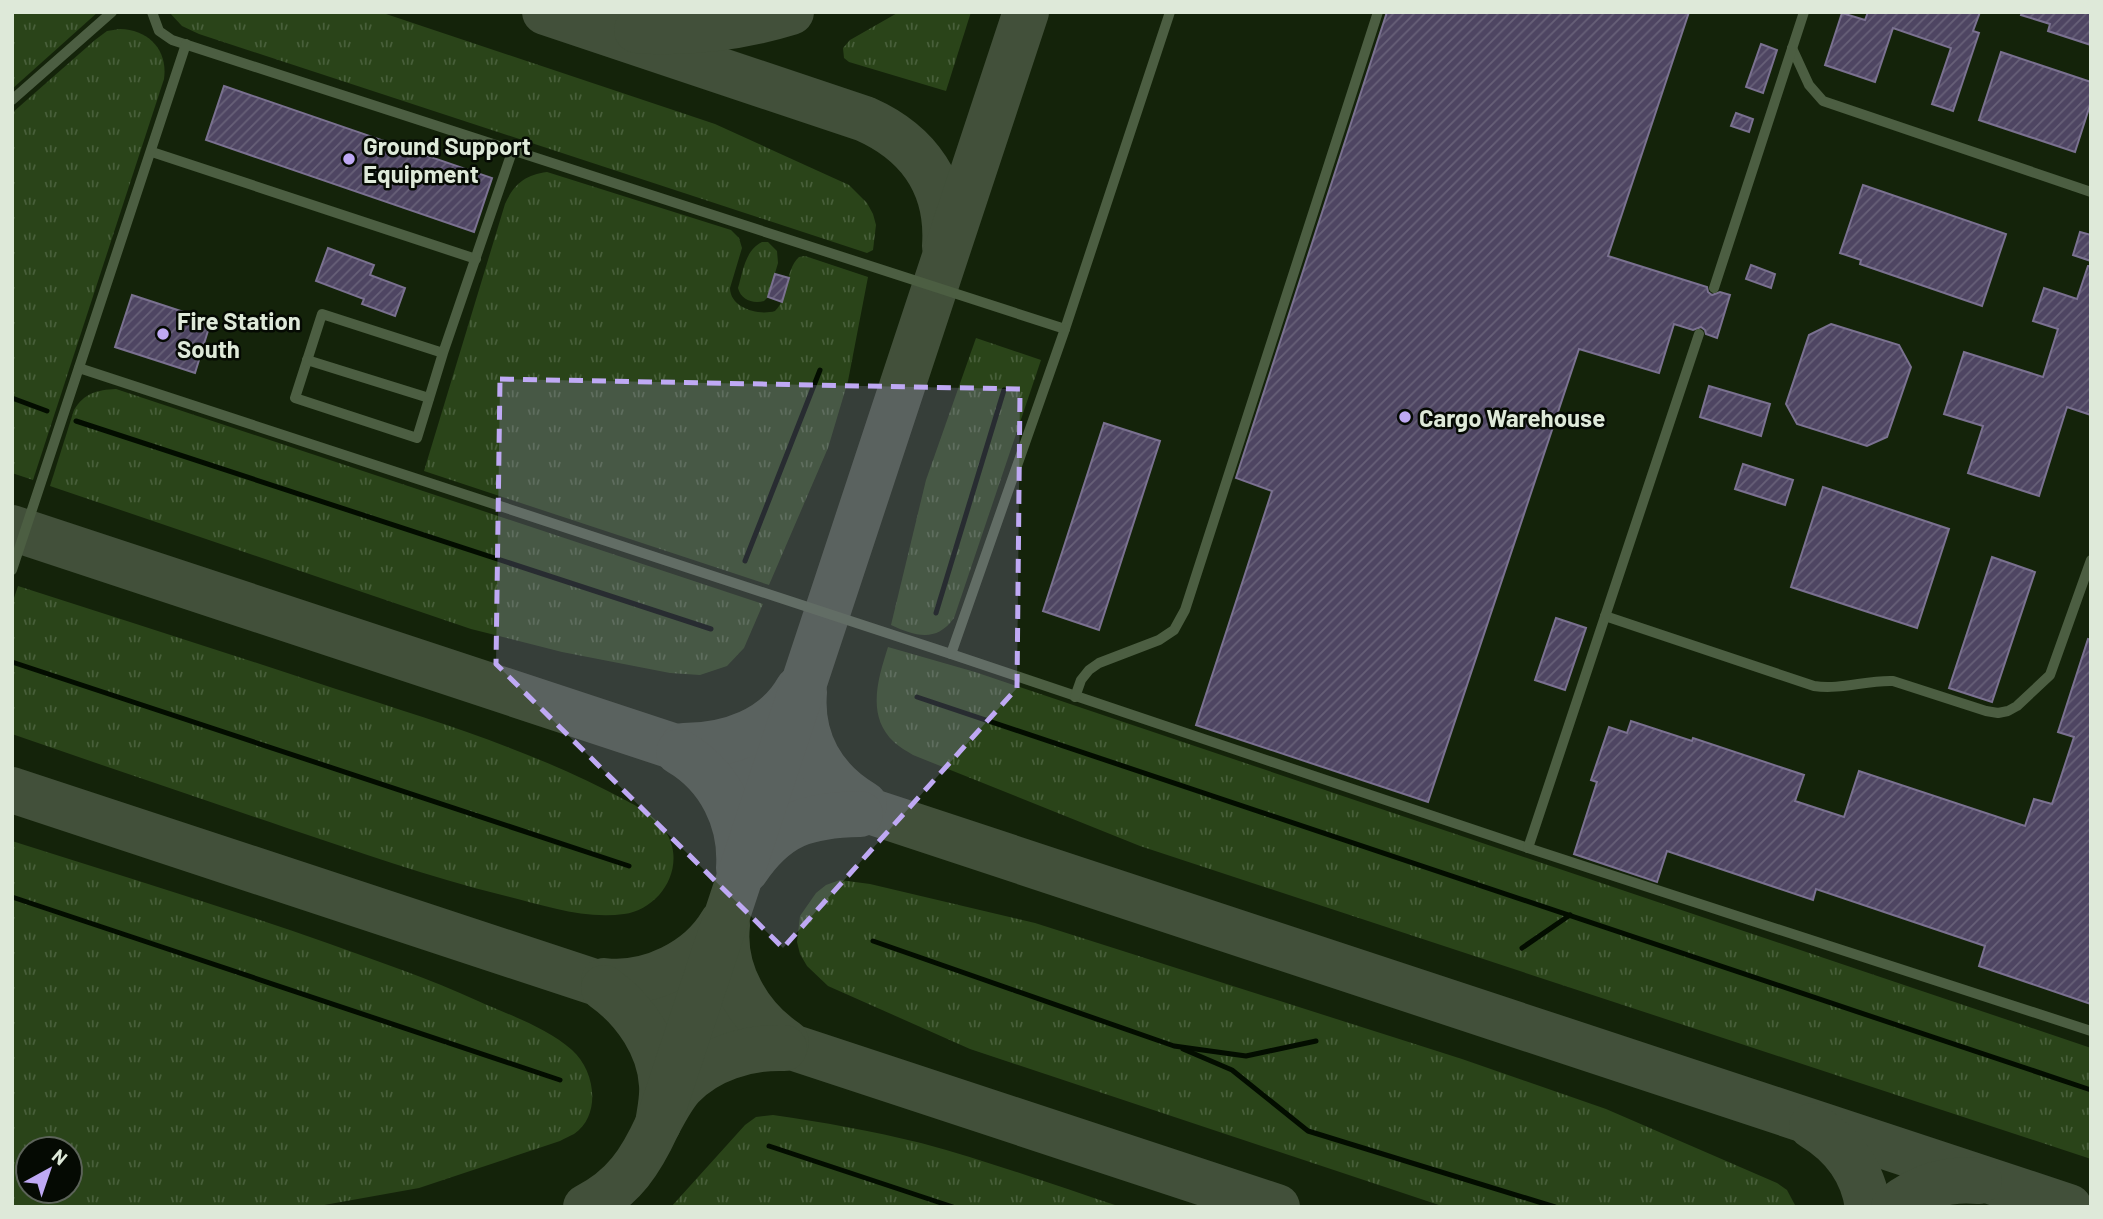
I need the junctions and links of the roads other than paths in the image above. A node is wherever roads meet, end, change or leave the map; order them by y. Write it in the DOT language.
graph roads {
  1 [pos="112,12"];
  2 [pos="152,12"];
  3 [pos="1170,12"];
  4 [pos="1378,12"];
  5 [pos="1804,12"];
  6 [pos="186,44"];
  7 [pos="1792,48"];
  8 [pos="12,100"];
  9 [pos="513,149"];
  10 [pos="152,152"];
  11 [pos="2091,192"];
  12 [pos="476,259"];
  13 [pos="1714,288"];
  14 [pos="1065,329"];
  15 [pos="1699,334"];
  16 [pos="443,353"];
  17 [pos="307,360"];
  18 [pos="79,368"];
  19 [pos="429,398"];
  20 [pos="2091,560"];
  21 [pos="12,570"];
  22 [pos="1605,616"];
  23 [pos="951,654"];
  24 [pos="1075,697"];
  25 [pos="1528,848"];
  26 [pos="2091,1031"];
  1 -- 8 [label="lane"];
  2 -- 6 [label="lane"];
  3 -- 14 [label="lane"];
  4 -- 24 [label="lane"];
  5 -- 7 [label="lane"];
  6 -- 9 [label="lane"];
  6 -- 10 [label="lane"];
  7 -- 11 [label="lane"];
  7 -- 13 [label="lane"];
  9 -- 12 [label="lane"];
  9 -- 14 [label="lane"];
  10 -- 12 [label="lane"];
  10 -- 18 [label="lane"];
  12 -- 16 [label="lane"];
  14 -- 23 [label="lane"];
  15 -- 22 [label="lane"];
  16 -- 17 [label="lane"];
  16 -- 19 [label="lane"];
  17 -- 19 [label="lane"];
  17 -- 19 [label="lane"];
  18 -- 21 [label="lane"];
  18 -- 23 [label="lane"];
  20 -- 22 [label="lane"];
  22 -- 25 [label="lane"];
  23 -- 24 [label="lane"];
  24 -- 25 [label="lane"];
  25 -- 26 [label="lane"];
}
